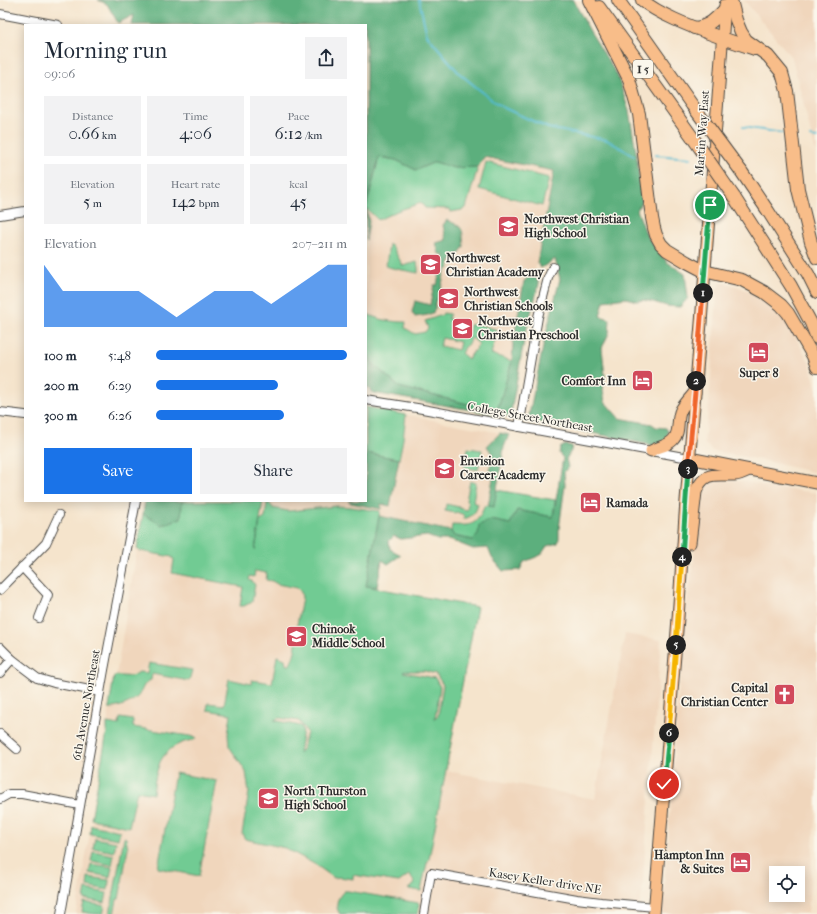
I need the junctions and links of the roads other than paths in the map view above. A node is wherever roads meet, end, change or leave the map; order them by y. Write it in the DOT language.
graph roads {
  1 [pos="589,0"];
  2 [pos="594,0"];
  3 [pos="618,0"];
  4 [pos="642,0"];
  5 [pos="727,3"];
  6 [pos="0,14"];
  7 [pos="53,24"];
  8 [pos="694,28"];
  9 [pos="723,39"];
  10 [pos="762,51"];
  11 [pos="24,212"];
  12 [pos="0,215"];
  13 [pos="817,258"];
  14 [pos="553,267"];
  15 [pos="704,271"];
  16 [pos="817,292"];
  17 [pos="817,338"];
  18 [pos="817,367"];
  19 [pos="694,392"];
  20 [pos="367,400"];
  21 [pos="0,412"];
  22 [pos="24,415"];
  23 [pos="519,427"];
  24 [pos="651,451"];
  25 [pos="689,458"];
  26 [pos="749,470"];
  27 [pos="817,482"];
  28 [pos="136,502"];
  29 [pos="59,515"];
  30 [pos="22,568"];
  31 [pos="681,578"];
  32 [pos="0,590"];
  33 [pos="39,618"];
  34 [pos="0,648"];
  35 [pos="12,659"];
  36 [pos="0,673"];
  37 [pos="100,692"];
  38 [pos="0,734"];
  39 [pos="17,749"];
  40 [pos="0,799"];
  41 [pos="80,805"];
  42 [pos="654,910"];
  43 [pos="61,914"];
  44 [pos="424,914"];
  1 -- 15 [label="highway"];
  2 -- 17 [label="highway, I 5, bridge"];
  3 -- 16 [label="highway, I 5, bridge"];
  4 -- 8 [label="highway"];
  5 -- 8 [label="highway"];
  5 -- 9 [label="main road, Martin Way East"];
  5 -- 10 [label="highway"];
  6 -- 7 [label="street"];
  8 -- 9 [label="highway"];
  9 -- 10 [label="highway"];
  9 -- 15 [label="main road, Martin Way East"];
  10 -- 13 [label="highway"];
  11 -- 12 [label="street"];
  14 -- 23 [label="street"];
  15 -- 18 [label="highway"];
  15 -- 19 [label="main road, Martin Way East"];
  19 -- 24 [label="main road"];
  19 -- 25 [label="main road, Martin Way East"];
  20 -- 23 [label="street, College Street Northeast"];
  21 -- 22 [label="street"];
  23 -- 24 [label="street, College Street Northeast"];
  24 -- 25 [label="street, College Street Northeast"];
  25 -- 26 [label="main road"];
  25 -- 31 [label="main road, Martin Way East"];
  26 -- 27 [label="main road"];
  26 -- 31 [label="main road"];
  28 -- 37 [label="street, 6th Avenue Northeast"];
  29 -- 30 [label="street"];
  30 -- 32 [label="street"];
  30 -- 33 [label="street"];
  31 -- 42 [label="main road, Martin Way East"];
  34 -- 35 [label="street"];
  35 -- 36 [label="street"];
  35 -- 37 [label="street"];
  37 -- 41 [label="street, 6th Avenue Northeast"];
  38 -- 39 [label="street"];
  40 -- 41 [label="street"];
  41 -- 43 [label="street, 6th Avenue Northeast"];
  42 -- 44 [label="street, Kasey Keller drive NE"];
}
